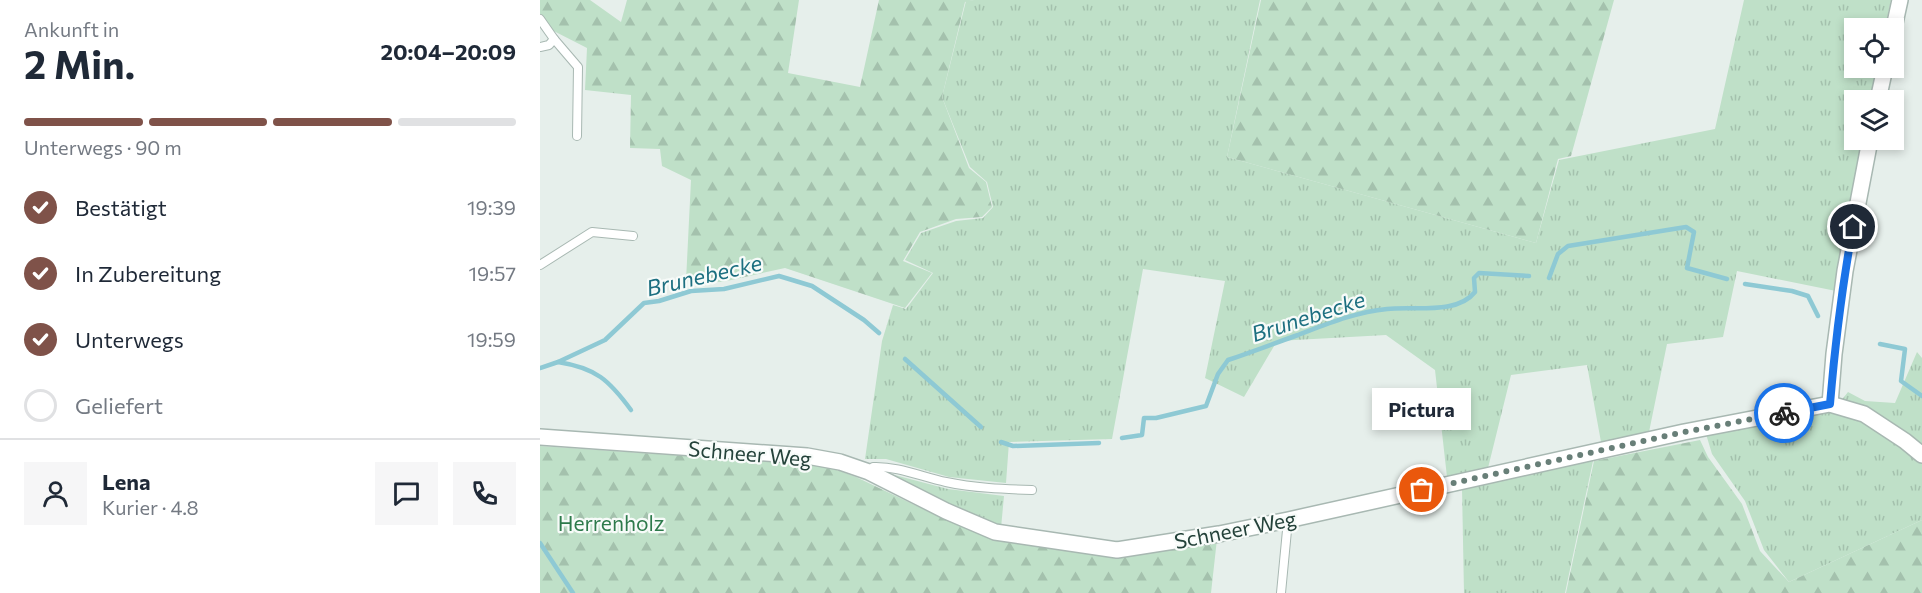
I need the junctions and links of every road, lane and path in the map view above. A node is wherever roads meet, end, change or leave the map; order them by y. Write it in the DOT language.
graph roads {
  1 [pos="1900,0"];
  2 [pos="1896,18"];
  3 [pos="540,19"];
  4 [pos="554,39"];
  5 [pos="540,47"];
  6 [pos="577,136"];
  7 [pos="1868,150"];
  8 [pos="633,236"];
  9 [pos="540,265"];
  10 [pos="1830,404"];
  11 [pos="540,437"];
  12 [pos="1922,455"];
  13 [pos="869,472"];
  14 [pos="1032,490"];
  15 [pos="1288,520"];
  16 [pos="1281,593"];
  1 -- 2 [label="street"];
  3 -- 4 [label="lane"];
  4 -- 5 [label="lane"];
  4 -- 6 [label="lane"];
  7 -- 10 [label="street"];
  8 -- 9 [label="lane"];
  10 -- 12 [label="street, Schneer Weg"];
  10 -- 15 [label="street, Schneer Weg"];
  11 -- 13 [label="street, Schneer Weg"];
  13 -- 14 [label="lane"];
  13 -- 15 [label="street, Schneer Weg"];
  15 -- 16 [label="lane"];
}
